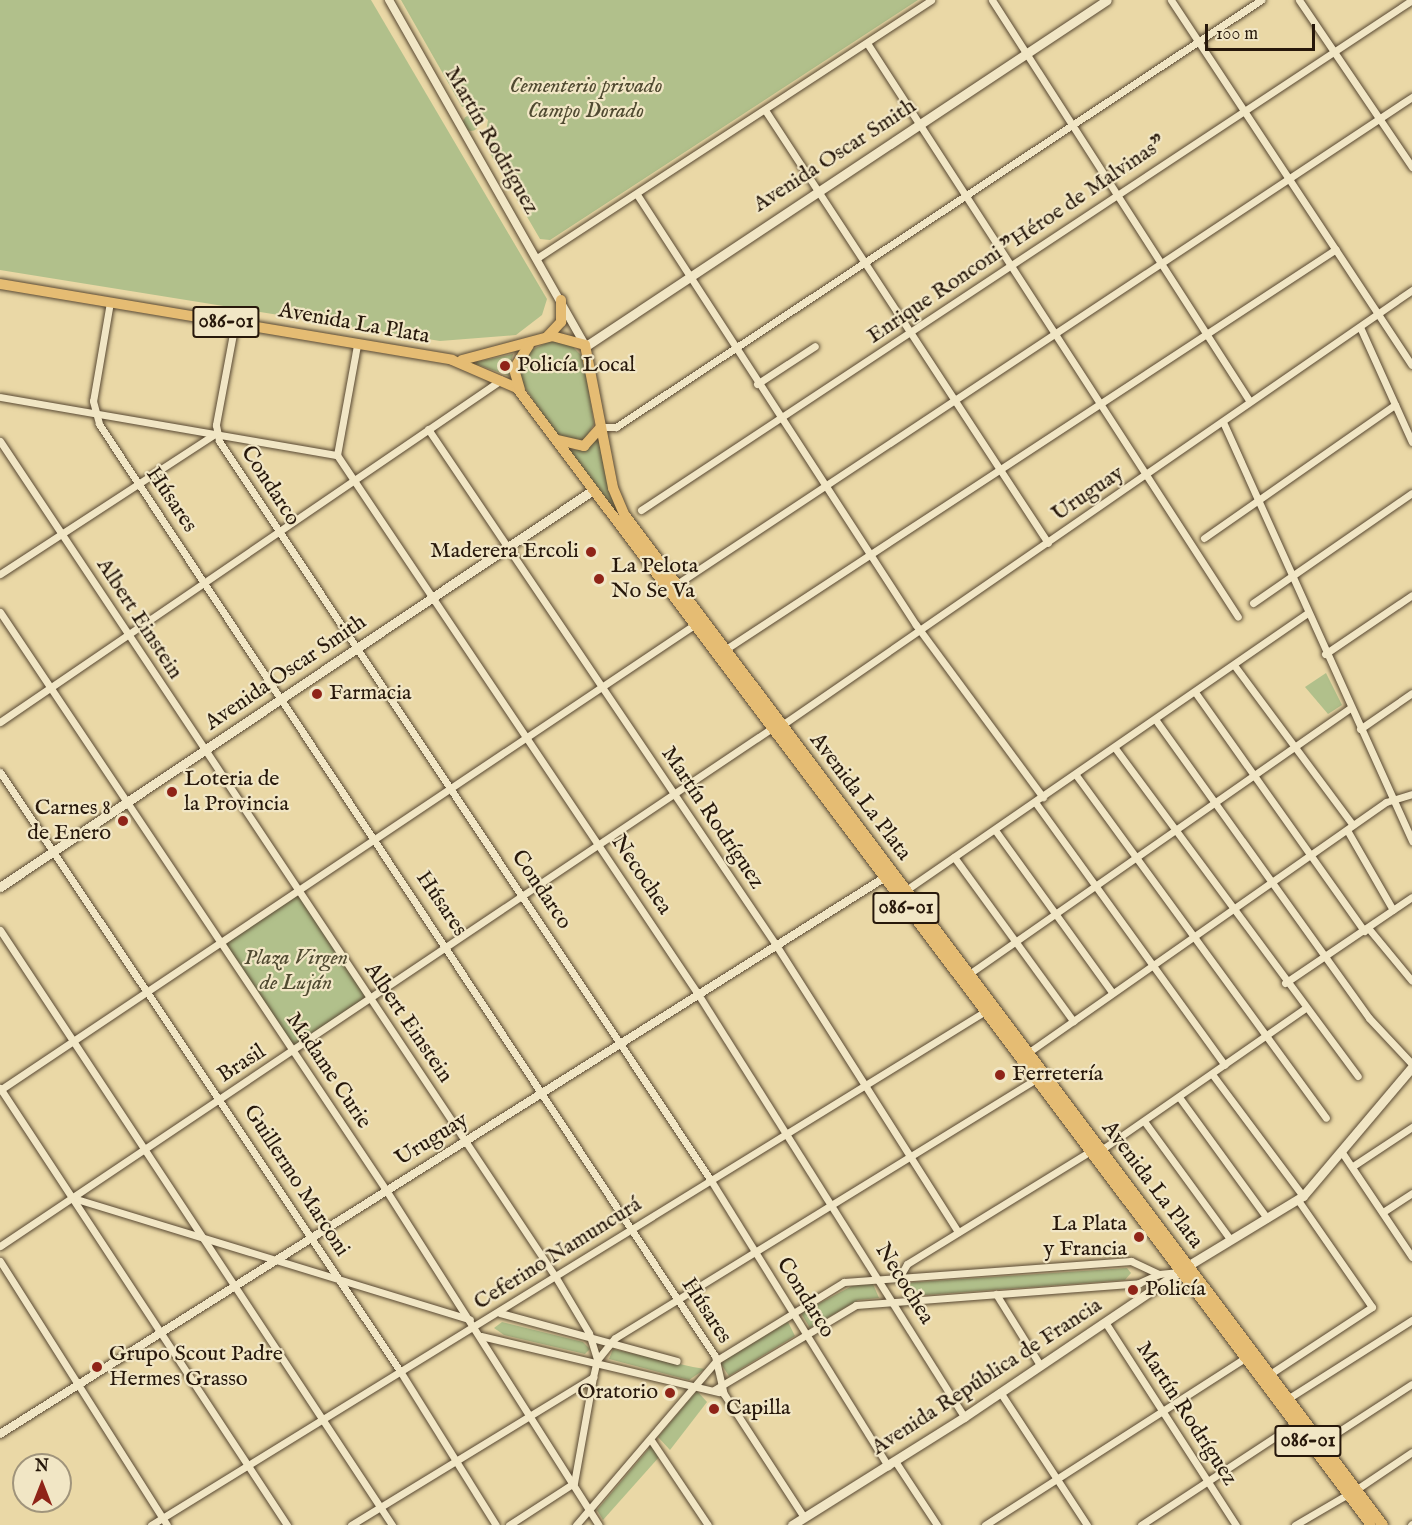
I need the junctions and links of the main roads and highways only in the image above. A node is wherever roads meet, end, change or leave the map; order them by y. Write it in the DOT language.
graph roads {
  1 [pos="1107,0"];
  2 [pos="0,285"];
  3 [pos="561,300"];
  4 [pos="547,337"];
  5 [pos="534,342"];
  6 [pos="585,346"];
  7 [pos="452,360"];
  8 [pos="521,392"];
  9 [pos="601,427"];
  10 [pos="551,433"];
  11 [pos="593,490"];
  12 [pos="777,727"];
  13 [pos="0,887"];
  14 [pos="1412,1066"];
  15 [pos="1188,1264"];
  16 [pos="1177,1272"];
  17 [pos="1352,1492"];
  18 [pos="792,1525"];
  19 [pos="1371,1525"];
  20 [pos="1383,1525"];
  1 -- 6 [label="main road, Avenida Oscar Smith"];
  2 -- 7 [label="main road, Avenida La Plata / 086-01"];
  3 -- 4 [label="main road"];
  4 -- 5 [label="main road, Avenida La Plata"];
  4 -- 6 [label="main road, Avenida La Plata"];
  5 -- 7 [label="main road, Avenida La Plata / 086-01"];
  5 -- 8 [label="main road"];
  6 -- 9 [label="main road, Avenida La Plata"];
  7 -- 8 [label="main road, Avenida La Plata / 086-01"];
  8 -- 10 [label="main road, Avenida La Plata"];
  9 -- 10 [label="main road"];
  9 -- 12 [label="main road, Avenida La Plata / 086-01"];
  10 -- 11 [label="main road, Avenida La Plata / 086-01"];
  11 -- 12 [label="main road, Avenida La Plata / 086-01"];
  11 -- 13 [label="main road, Avenida Oscar Smith"];
  12 -- 15 [label="main road, Avenida La Plata / 086-01"];
  12 -- 16 [label="main road, Avenida La Plata / 086-01"];
  14 -- 15 [label="main road, Avenida República de Francia"];
  15 -- 16 [label="main road, Avenida República de Francia"];
  15 -- 17 [label="main road, Avenida La Plata / 086-01"];
  16 -- 17 [label="main road, Avenida La Plata / 086-01"];
  16 -- 18 [label="main road, Avenida República de Francia"];
  17 -- 19 [label="main road, Avenida La Plata / 086-01"];
  17 -- 20 [label="main road, Avenida La Plata / 086-01"];
}
